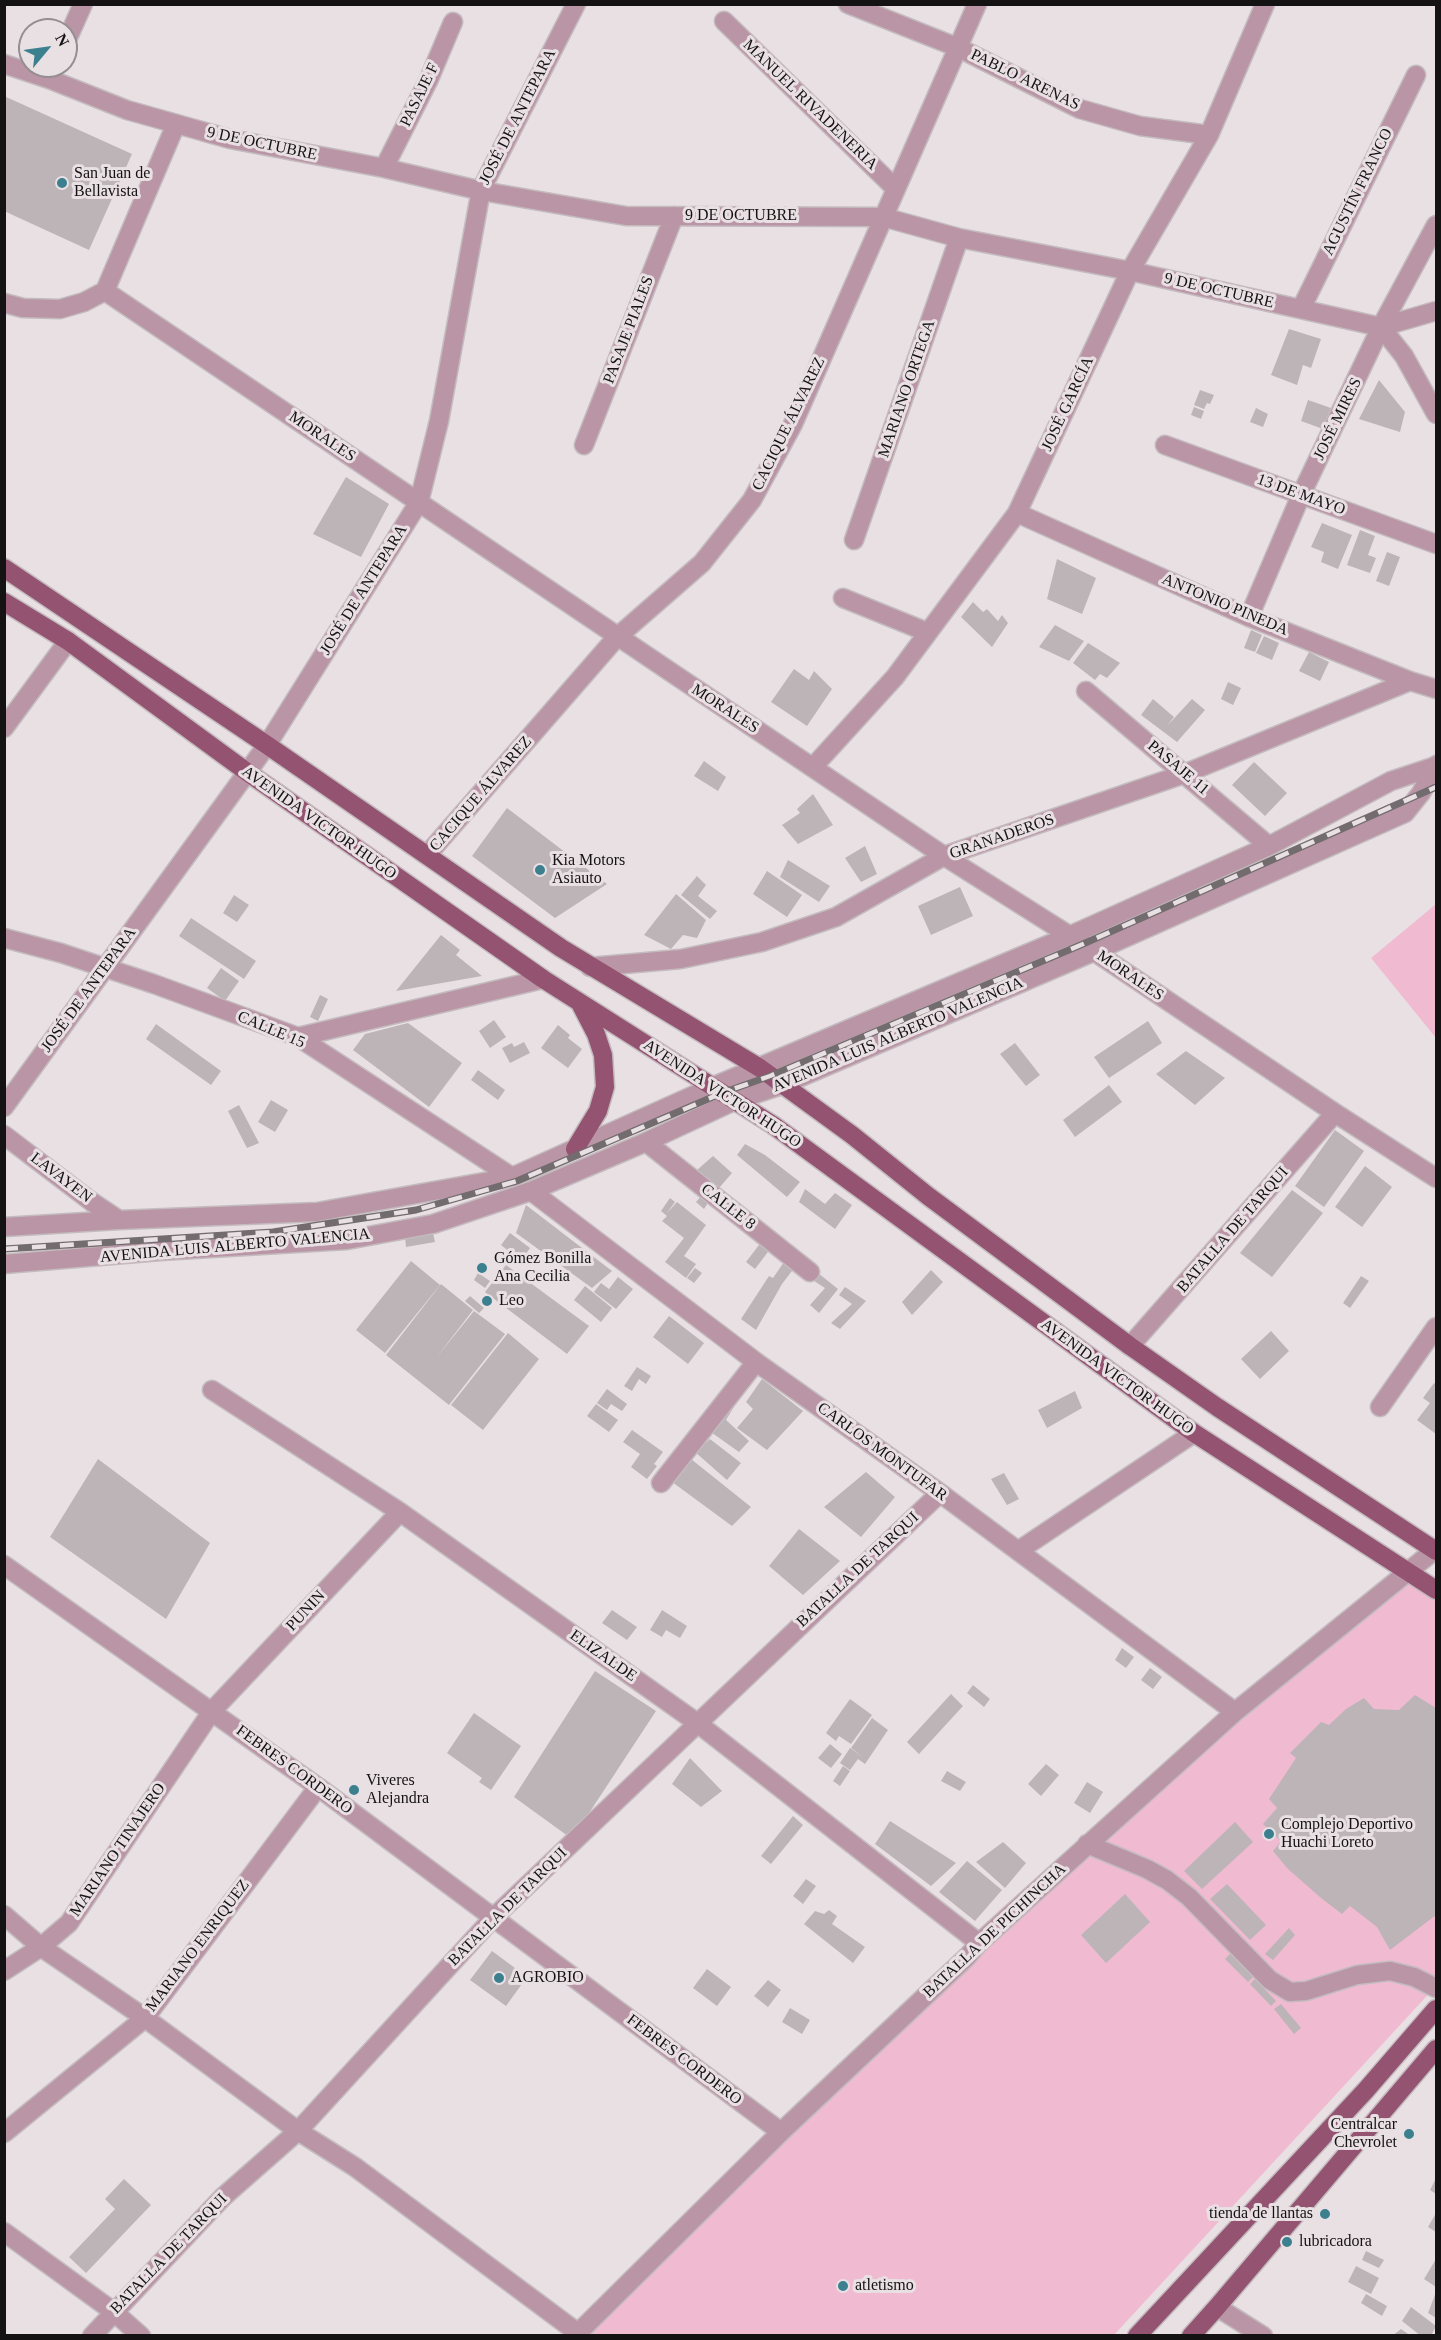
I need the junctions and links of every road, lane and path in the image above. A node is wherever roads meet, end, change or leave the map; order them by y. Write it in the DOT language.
graph roads {
  1 [pos="83,4"];
  2 [pos="576,4"];
  3 [pos="848,4"];
  4 [pos="977,4"];
  5 [pos="1261,5"];
  6 [pos="77,18"];
  7 [pos="724,21"];
  8 [pos="453,22"];
  9 [pos="959,48"];
  10 [pos="1416,75"];
  11 [pos="64,78"];
  12 [pos="176,124"];
  13 [pos="1209,135"];
  14 [pos="384,168"];
  15 [pos="896,189"];
  16 [pos="481,190"];
  17 [pos="674,216"];
  18 [pos="883,217"];
  19 [pos="1437,225"];
  20 [pos="959,238"];
  21 [pos="1130,271"];
  22 [pos="105,291"];
  23 [pos="4,303"];
  24 [pos="1300,309"];
  25 [pos="1437,311"];
  26 [pos="1382,327"];
  27 [pos="1437,414"];
  28 [pos="584,445"];
  29 [pos="1165,445"];
  30 [pos="1301,495"];
  31 [pos="419,502"];
  32 [pos="1017,513"];
  33 [pos="854,540"];
  34 [pos="1437,544"];
  35 [pos="4,568"];
  36 [pos="843,598"];
  37 [pos="4,602"];
  38 [pos="1249,617"];
  39 [pos="927,632"];
  40 [pos="616,638"];
  41 [pos="68,641"];
  42 [pos="1410,681"];
  43 [pos="1437,689"];
  44 [pos="1086,691"];
  45 [pos="4,728"];
  46 [pos="267,745"];
  47 [pos="1436,766"];
  48 [pos="813,767"];
  49 [pos="247,772"];
  50 [pos="1184,774"];
  51 [pos="1269,846"];
  52 [pos="427,855"];
  53 [pos="944,856"];
  54 [pos="1069,936"];
  55 [pos="4,938"];
  56 [pos="1094,952"];
  57 [pos="590,967"];
  58 [pos="105,969"];
  59 [pos="543,980"];
  60 [pos="580,1003"];
  61 [pos="298,1037"];
  62 [pos="760,1068"];
  63 [pos="782,1085"];
  64 [pos="712,1087"];
  65 [pos="734,1101"];
  66 [pos="4,1107"];
  67 [pos="1335,1113"];
  68 [pos="4,1135"];
  69 [pos="646,1142"];
  70 [pos="576,1149"];
  71 [pos="512,1177"];
  72 [pos="1437,1178"];
  73 [pos="531,1191"];
  74 [pos="119,1220"];
  75 [pos="4,1227"];
  76 [pos="4,1264"];
  77 [pos="810,1272"];
  78 [pos="1437,1327"];
  79 [pos="1130,1346"];
  80 [pos="756,1362"];
  81 [pos="212,1390"];
  82 [pos="1380,1407"];
  83 [pos="1194,1433"];
  84 [pos="661,1484"];
  85 [pos="940,1493"];
  86 [pos="400,1512"];
  87 [pos="1436,1550"];
  88 [pos="1018,1551"];
  89 [pos="4,1565"];
  90 [pos="1409,1571"];
  91 [pos="1437,1590"];
  92 [pos="212,1710"];
  93 [pos="1235,1712"];
  94 [pos="696,1722"];
  95 [pos="318,1787"];
  96 [pos="1088,1844"];
  97 [pos="4,1914"];
  98 [pos="493,1917"];
  99 [pos="979,1943"];
  100 [pos="40,1947"];
  101 [pos="4,1971"];
  102 [pos="1437,1988"];
  103 [pos="1437,2009"];
  104 [pos="145,2018"];
  105 [pos="1437,2049"];
  106 [pos="298,2131"];
  107 [pos="781,2132"];
  108 [pos="4,2133"];
  109 [pos="4,2232"];
  110 [pos="1217,2307"];
  111 [pos="114,2312"];
  112 [pos="576,2334"];
  113 [pos="92,2336"];
  114 [pos="141,2336"];
  115 [pos="1137,2336"];
  116 [pos="1191,2336"];
  117 [pos="1263,2336"];
  1 -- 6 [label="street"];
  2 -- 16 [label="street, JOSÉ DE ANTEPARA"];
  3 -- 9 [label="street, PABLO ARENAS"];
  4 -- 9 [label="street, CACIQUE ÁLVAREZ"];
  5 -- 13 [label="street, JOSÉ GARCÍA"];
  7 -- 15 [label="street, MANUEL RIVADENERIA"];
  8 -- 14 [label="street, PASAJE F"];
  9 -- 13 [label="street, PABLO ARENAS"];
  9 -- 15 [label="street, CACIQUE ÁLVAREZ"];
  10 -- 24 [label="street, AGUSTÍN FRANCO"];
  11 -- 12 [label="street, 9 DE OCTUBRE"];
  12 -- 14 [label="street, 9 DE OCTUBRE"];
  12 -- 22 [label="street"];
  13 -- 21 [label="street, JOSÉ GARCÍA"];
  14 -- 16 [label="street, 9 DE OCTUBRE"];
  15 -- 18 [label="street, CACIQUE ÁLVAREZ"];
  16 -- 17 [label="street, 9 DE OCTUBRE"];
  16 -- 31 [label="street, JOSÉ DE ANTEPARA"];
  17 -- 18 [label="street, 9 DE OCTUBRE"];
  17 -- 28 [label="street, PASAJE PIALES"];
  18 -- 20 [label="street, 9 DE OCTUBRE"];
  18 -- 40 [label="street, CACIQUE ÁLVAREZ"];
  19 -- 26 [label="street, JOSÉ MIRES"];
  20 -- 21 [label="street, 9 DE OCTUBRE"];
  20 -- 33 [label="street, MARIANO ORTEGA"];
  21 -- 24 [label="street, 9 DE OCTUBRE"];
  21 -- 32 [label="street, JOSÉ GARCÍA"];
  22 -- 23 [label="street"];
  22 -- 31 [label="street, MORALES"];
  24 -- 26 [label="street, 9 DE OCTUBRE"];
  25 -- 26 [label="street"];
  26 -- 27 [label="street"];
  26 -- 30 [label="street, JOSÉ MIRES"];
  29 -- 30 [label="street, 13 DE MAYO"];
  30 -- 34 [label="street, 13 DE MAYO"];
  30 -- 38 [label="street, JOSÉ MIRES"];
  31 -- 40 [label="street, MORALES"];
  31 -- 46 [label="street, JOSÉ DE ANTEPARA"];
  32 -- 38 [label="street, ANTONIO PINEDA"];
  32 -- 39 [label="street, JOSÉ GARCÍA"];
  35 -- 46 [label="main road, AVENIDA VICTOR HUGO"];
  36 -- 39 [label="street"];
  37 -- 41 [label="main road, AVENIDA VICTOR HUGO"];
  38 -- 42 [label="street, ANTONIO PINEDA"];
  39 -- 48 [label="street, JOSÉ GARCÍA"];
  40 -- 48 [label="street, MORALES"];
  40 -- 52 [label="street, CACIQUE ÁLVAREZ"];
  41 -- 45 [label="street"];
  41 -- 49 [label="main road, AVENIDA VICTOR HUGO"];
  42 -- 43 [label="street, ANTONIO PINEDA"];
  42 -- 50 [label="street, GRANADEROS"];
  44 -- 50 [label="street, PASAJE 11"];
  46 -- 49 [label="street, JOSÉ DE ANTEPARA"];
  46 -- 52 [label="main road, AVENIDA VICTOR HUGO"];
  47 -- 51 [label="street, AVENIDA LUIS ALBERTO VALENCIA"];
  47 -- 56 [label="street, AVENIDA LUIS ALBERTO VALENCIA"];
  48 -- 53 [label="street, MORALES"];
  49 -- 58 [label="street, JOSÉ DE ANTEPARA"];
  49 -- 59 [label="main road, AVENIDA VICTOR HUGO"];
  50 -- 51 [label="street, PASAJE 11"];
  50 -- 53 [label="street, GRANADEROS"];
  51 -- 54 [label="street, AVENIDA LUIS ALBERTO VALENCIA"];
  52 -- 57 [label="main road, AVENIDA VICTOR HUGO"];
  53 -- 54 [label="street, MORALES"];
  53 -- 57 [label="street, GRANADEROS"];
  54 -- 56 [label="street, MORALES"];
  54 -- 62 [label="street, AVENIDA LUIS ALBERTO VALENCIA"];
  55 -- 58 [label="street, CALLE 15"];
  56 -- 63 [label="street, AVENIDA LUIS ALBERTO VALENCIA"];
  56 -- 67 [label="street, MORALES"];
  57 -- 62 [label="main road, AVENIDA VICTOR HUGO"];
  58 -- 61 [label="street, CALLE 15"];
  58 -- 66 [label="street, JOSÉ DE ANTEPARA"];
  59 -- 60 [label="main road, AVENIDA VICTOR HUGO"];
  59 -- 61 [label="street"];
  60 -- 64 [label="main road, AVENIDA VICTOR HUGO"];
  60 -- 70 [label="main road"];
  61 -- 71 [label="street, CALLE 15"];
  62 -- 63 [label="main road, AVENIDA VICTOR HUGO"];
  62 -- 64 [label="street, AVENIDA LUIS ALBERTO VALENCIA"];
  63 -- 65 [label="street, AVENIDA LUIS ALBERTO VALENCIA"];
  63 -- 79 [label="main road, AVENIDA VICTOR HUGO"];
  64 -- 65 [label="main road, AVENIDA VICTOR HUGO"];
  64 -- 70 [label="street, AVENIDA LUIS ALBERTO VALENCIA"];
  65 -- 69 [label="street, AVENIDA LUIS ALBERTO VALENCIA"];
  65 -- 83 [label="main road, AVENIDA VICTOR HUGO"];
  67 -- 72 [label="street, MORALES"];
  67 -- 79 [label="street, BATALLA DE TARQUI"];
  68 -- 74 [label="street, LAVAYEN"];
  69 -- 73 [label="street, AVENIDA LUIS ALBERTO VALENCIA"];
  69 -- 77 [label="street, CALLE 8"];
  70 -- 71 [label="street, AVENIDA LUIS ALBERTO VALENCIA"];
  71 -- 74 [label="street, AVENIDA LUIS ALBERTO VALENCIA"];
  73 -- 76 [label="street, AVENIDA LUIS ALBERTO VALENCIA"];
  73 -- 80 [label="street, CARLOS MONTUFAR"];
  74 -- 75 [label="street, AVENIDA LUIS ALBERTO VALENCIA"];
  78 -- 82 [label="street"];
  79 -- 87 [label="main road, AVENIDA VICTOR HUGO"];
  80 -- 84 [label="street"];
  80 -- 85 [label="street, CARLOS MONTUFAR"];
  81 -- 86 [label="street, ELIZALDE"];
  83 -- 88 [label="street"];
  83 -- 90 [label="main road, AVENIDA VICTOR HUGO"];
  85 -- 88 [label="street, CARLOS MONTUFAR"];
  85 -- 94 [label="street, BATALLA DE TARQUI"];
  86 -- 92 [label="street, PUNIN"];
  86 -- 94 [label="street, ELIZALDE"];
  87 -- 90 [label="street, BATALLA DE PICHINCHA"];
  88 -- 93 [label="street, CARLOS MONTUFAR"];
  89 -- 92 [label="street, FEBRES CORDERO"];
  90 -- 91 [label="main road, AVENIDA VICTOR HUGO"];
  90 -- 93 [label="street, BATALLA DE PICHINCHA"];
  92 -- 95 [label="street, FEBRES CORDERO"];
  92 -- 100 [label="street, MARIANO TINAJERO"];
  93 -- 96 [label="street, BATALLA DE PICHINCHA"];
  94 -- 98 [label="street, BATALLA DE TARQUI"];
  94 -- 99 [label="street, ELIZALDE"];
  95 -- 98 [label="street, FEBRES CORDERO"];
  95 -- 104 [label="street, MARIANO ENRIQUEZ"];
  96 -- 99 [label="street, BATALLA DE PICHINCHA"];
  96 -- 102 [label="street"];
  97 -- 100 [label="street"];
  98 -- 106 [label="street, BATALLA DE TARQUI"];
  98 -- 107 [label="street, FEBRES CORDERO"];
  99 -- 107 [label="street, BATALLA DE PICHINCHA"];
  100 -- 101 [label="street, MARIANO TINAJERO"];
  100 -- 104 [label="street"];
  103 -- 115 [label="main road"];
  104 -- 106 [label="street"];
  104 -- 108 [label="street, MARIANO ENRIQUEZ"];
  105 -- 110 [label="main road"];
  106 -- 111 [label="street, BATALLA DE TARQUI"];
  106 -- 112 [label="street"];
  107 -- 112 [label="street, BATALLA DE PICHINCHA"];
  109 -- 111 [label="street"];
  110 -- 116 [label="main road"];
  110 -- 117 [label="street"];
  111 -- 113 [label="street, BATALLA DE TARQUI"];
  111 -- 114 [label="street"];
}
